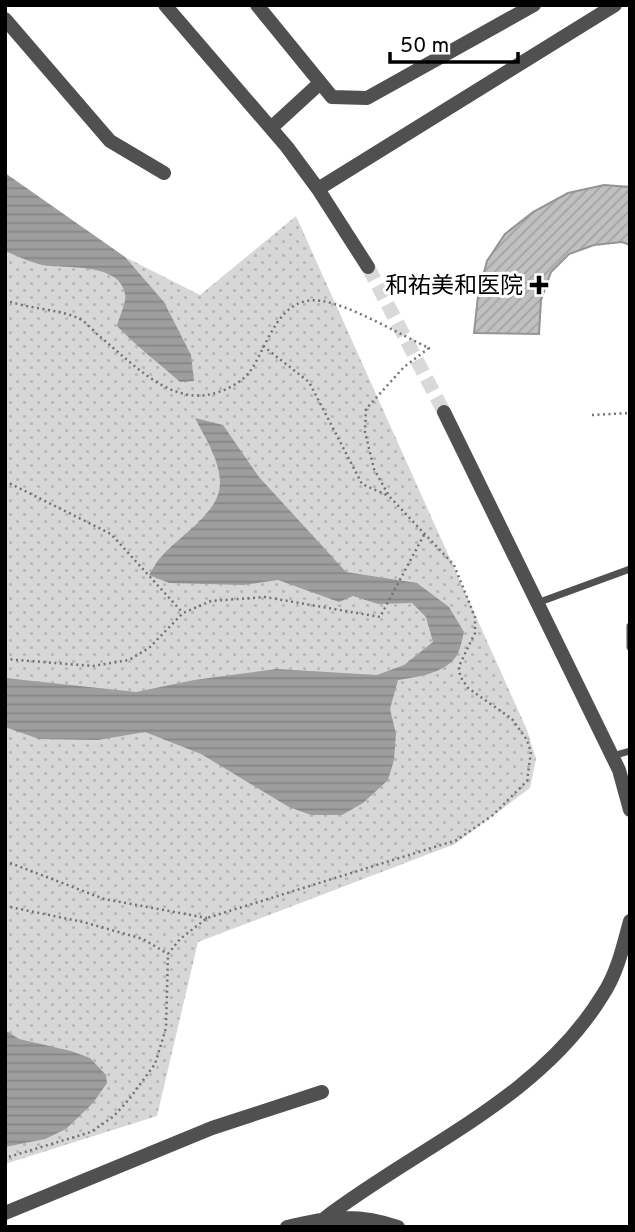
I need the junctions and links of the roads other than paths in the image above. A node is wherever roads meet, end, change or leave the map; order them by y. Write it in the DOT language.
graph roads {
  1 [pos="165,5"];
  2 [pos="257,5"];
  3 [pos="534,5"];
  4 [pos="615,5"];
  5 [pos="5,19"];
  6 [pos="320,83"];
  7 [pos="271,128"];
  8 [pos="164,173"];
  9 [pos="318,189"];
  10 [pos="369,267"];
  11 [pos="444,412"];
  12 [pos="630,569"];
  13 [pos="537,603"];
  14 [pos="630,626"];
  15 [pos="630,647"];
  16 [pos="630,751"];
  17 [pos="612,756"];
  18 [pos="627,789"];
  19 [pos="630,810"];
  20 [pos="630,921"];
  21 [pos="321,1092"];
  22 [pos="5,1213"];
  23 [pos="325,1218"];
  24 [pos="287,1227"];
  25 [pos="398,1227"];
  1 -- 7 [label="street"];
  2 -- 6 [label="street"];
  3 -- 6 [label="street"];
  4 -- 9 [label="street"];
  5 -- 8 [label="street"];
  6 -- 7 [label="street"];
  7 -- 9 [label="street"];
  9 -- 10 [label="street"];
  11 -- 13 [label="street"];
  12 -- 13 [label="lane"];
  13 -- 17 [label="street"];
  14 -- 15 [label="lane"];
  16 -- 17 [label="lane"];
  17 -- 18 [label="street"];
  18 -- 19 [label="street"];
  20 -- 23 [label="street"];
  21 -- 22 [label="street"];
  23 -- 24 [label="street"];
  23 -- 25 [label="street"];
}
